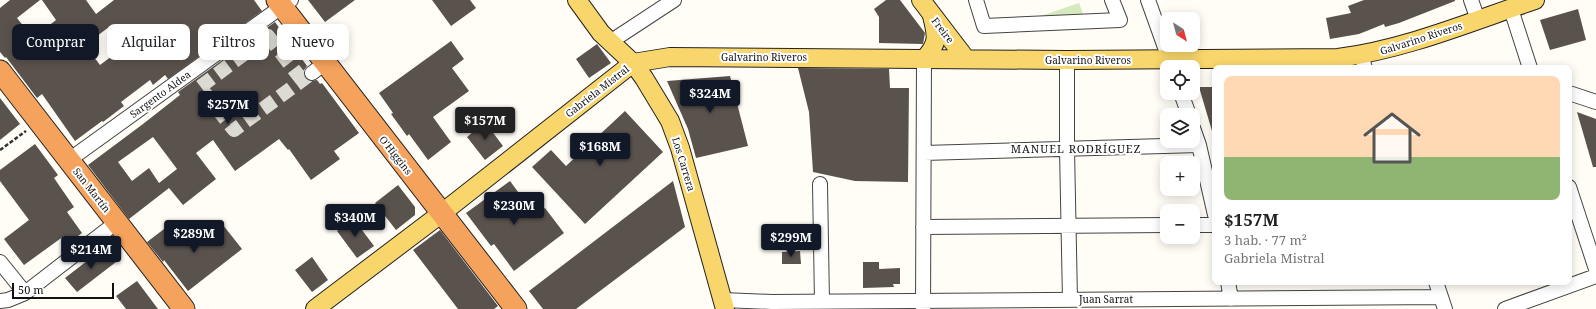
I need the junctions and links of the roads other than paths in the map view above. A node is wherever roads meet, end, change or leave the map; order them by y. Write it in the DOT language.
graph roads {
  1 [pos="577,0"];
  2 [pos="674,0"];
  3 [pos="976,0"];
  4 [pos="1112,0"];
  5 [pos="1148,0"];
  6 [pos="1471,0"];
  7 [pos="1536,0"];
  8 [pos="283,2"];
  9 [pos="926,7"];
  10 [pos="1510,9"];
  11 [pos="1478,20"];
  12 [pos="610,42"];
  13 [pos="924,58"];
  14 [pos="966,59"];
  15 [pos="1067,60"];
  16 [pos="1170,60"];
  17 [pos="1200,62"];
  18 [pos="1363,62"];
  19 [pos="633,63"];
  20 [pos="1160,63"];
  21 [pos="1529,65"];
  22 [pos="0,71"];
  23 [pos="1572,94"];
  24 [pos="1596,102"];
  25 [pos="1160,146"];
  26 [pos="1200,148"];
  27 [pos="1067,149"];
  28 [pos="924,153"];
  29 [pos="69,160"];
  30 [pos="820,184"];
  31 [pos="1572,196"];
  32 [pos="1212,202"];
  33 [pos="442,213"];
  34 [pos="117,222"];
  35 [pos="1200,225"];
  36 [pos="1212,225"];
  37 [pos="1069,226"];
  38 [pos="1160,226"];
  39 [pos="923,228"];
  40 [pos="0,262"];
  41 [pos="1596,269"];
  42 [pos="1596,276"];
  43 [pos="1229,285"];
  44 [pos="1437,285"];
  45 [pos="1571,285"];
  46 [pos="1572,285"];
  47 [pos="25,293"];
  48 [pos="1231,299"];
  49 [pos="1070,300"];
  50 [pos="0,301"];
  51 [pos="822,302"];
  52 [pos="1443,303"];
  53 [pos="724,304"];
  54 [pos="1355,304"];
  55 [pos="767,305"];
  56 [pos="923,305"];
  57 [pos="184,309"];
  58 [pos="315,309"];
  59 [pos="516,309"];
  60 [pos="1505,309"];
  1 -- 12 [label="main road, Los Carrera"];
  2 -- 12 [label="street"];
  3 -- 4 [label="street"];
  5 -- 16 [label="street"];
  6 -- 11 [label="street"];
  7 -- 10 [label="main road, Galvarino Riveros"];
  8 -- 29 [label="street, Sargento Aldea"];
  8 -- 33 [label="highway, O'Higgins"];
  9 -- 13 [label="main road"];
  9 -- 14 [label="main road, Freire"];
  10 -- 11 [label="main road, Galvarino Riveros"];
  10 -- 21 [label="street"];
  11 -- 18 [label="main road, Galvarino Riveros"];
  12 -- 19 [label="main road, Los Carrera"];
  13 -- 14 [label="main road, Galvarino Riveros"];
  13 -- 19 [label="main road, Galvarino Riveros"];
  13 -- 28 [label="street"];
  14 -- 15 [label="main road, Galvarino Riveros"];
  15 -- 20 [label="main road, Galvarino Riveros"];
  15 -- 27 [label="street"];
  17 -- 18 [label="main road, Galvarino Riveros"];
  19 -- 33 [label="main road, Gabriela Mistral"];
  19 -- 53 [label="main road, Los Carrera"];
  22 -- 29 [label="highway, San Martín"];
  23 -- 24 [label="street"];
  25 -- 27 [label="street"];
  26 -- 32 [label="street"];
  27 -- 28 [label="street"];
  27 -- 37 [label="street"];
  28 -- 39 [label="street"];
  29 -- 34 [label="highway, San Martín"];
  30 -- 51 [label="street"];
  31 -- 41 [label="street"];
  33 -- 58 [label="main road, Gabriela Mistral"];
  33 -- 59 [label="highway, O'Higgins"];
  34 -- 47 [label="street"];
  34 -- 57 [label="highway, San Martín"];
  35 -- 36 [label="street"];
  37 -- 38 [label="street"];
  37 -- 39 [label="street"];
  37 -- 49 [label="street"];
  39 -- 56 [label="street"];
  40 -- 47 [label="street"];
  42 -- 46 [label="street"];
  43 -- 48 [label="street"];
  44 -- 52 [label="street"];
  45 -- 60 [label="street"];
  47 -- 50 [label="street"];
  48 -- 49 [label="street, Juan Sarrat"];
  48 -- 54 [label="street, Juan Sarrat"];
  49 -- 56 [label="street, Juan Sarrat"];
  51 -- 55 [label="street, Juan Sarrat"];
  51 -- 56 [label="street, Juan Sarrat"];
  52 -- 54 [label="street, Juan Sarrat"];
  53 -- 55 [label="street, Juan Sarrat"];
}
